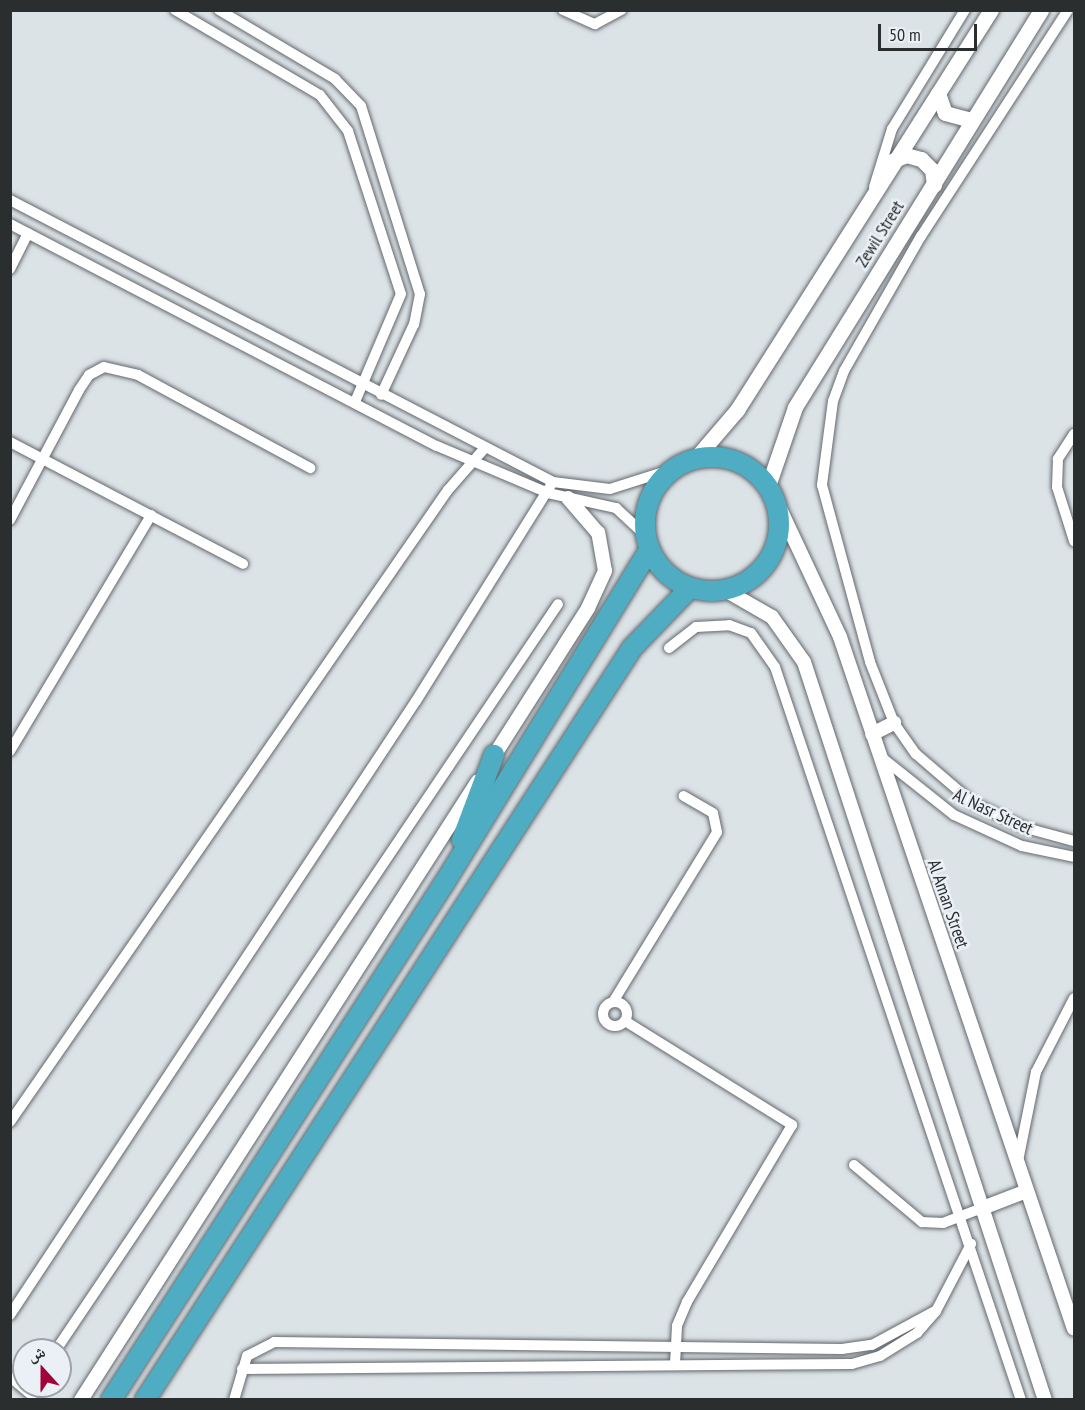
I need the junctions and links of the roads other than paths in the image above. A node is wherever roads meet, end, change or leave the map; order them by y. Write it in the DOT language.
graph roads {
  1 [pos="175,10"];
  2 [pos="563,10"];
  3 [pos="621,10"];
  4 [pos="965,10"];
  5 [pos="991,10"];
  6 [pos="1041,10"];
  7 [pos="1068,10"];
  8 [pos="222,11"];
  9 [pos="938,93"];
  10 [pos="972,120"];
  11 [pos="892,161"];
  12 [pos="934,185"];
  13 [pos="390,187"];
  14 [pos="874,187"];
  15 [pos="371,194"];
  16 [pos="10,200"];
  17 [pos="10,224"];
  18 [pos="28,233"];
  19 [pos="10,269"];
  20 [pos="364,385"];
  21 [pos="381,395"];
  22 [pos="355,402"];
  23 [pos="446,431"];
  24 [pos="1074,434"];
  25 [pos="10,442"];
  26 [pos="437,446"];
  27 [pos="483,450"];
  28 [pos="43,459"];
  29 [pos="695,459"];
  30 [pos="475,461"];
  31 [pos="310,468"];
  32 [pos="673,469"];
  33 [pos="553,482"];
  34 [pos="771,491"];
  35 [pos="548,493"];
  36 [pos="568,498"];
  37 [pos="151,515"];
  38 [pos="10,520"];
  39 [pos="1074,541"];
  40 [pos="647,543"];
  41 [pos="243,564"];
  42 [pos="690,588"];
  43 [pos="725,590"];
  44 [pos="558,604"];
  45 [pos="669,648"];
  46 [pos="894,723"];
  47 [pos="872,734"];
  48 [pos="10,751"];
  49 [pos="494,755"];
  50 [pos="879,755"];
  51 [pos="684,796"];
  52 [pos="1074,841"];
  53 [pos="1074,857"];
  54 [pos="445,882"];
  55 [pos="1074,998"];
  56 [pos="613,1002"];
  57 [pos="625,1021"];
  58 [pos="10,1122"];
  59 [pos="1018,1164"];
  60 [pos="854,1165"];
  61 [pos="1027,1191"];
  62 [pos="980,1209"];
  63 [pos="962,1216"];
  64 [pos="970,1244"];
  65 [pos="936,1311"];
  66 [pos="10,1315"];
  67 [pos="1074,1329"];
  68 [pos="64,1338"];
  69 [pos="675,1343"];
  70 [pos="675,1364"];
  71 [pos="242,1369"];
  72 [pos="81,1400"];
  73 [pos="111,1400"];
  74 [pos="145,1400"];
  75 [pos="234,1400"];
  76 [pos="1021,1400"];
  77 [pos="1044,1400"];
  1 -- 15 [label="street"];
  2 -- 3 [label="street"];
  4 -- 14 [label="street"];
  5 -- 9 [label="main road, Zewil Street"];
  6 -- 10 [label="main road, Zewil Street"];
  7 -- 46 [label="street"];
  8 -- 13 [label="street"];
  9 -- 10 [label="main road"];
  9 -- 11 [label="main road, Zewil Street"];
  10 -- 12 [label="main road, Zewil Street"];
  11 -- 12 [label="main road"];
  11 -- 14 [label="main road, Zewil Street"];
  12 -- 34 [label="main road, Zewil Street"];
  13 -- 15 [label="street"];
  13 -- 21 [label="street"];
  14 -- 29 [label="main road, Zewil Street"];
  15 -- 20 [label="street"];
  16 -- 20 [label="street"];
  17 -- 18 [label="street"];
  18 -- 19 [label="street"];
  18 -- 22 [label="street"];
  20 -- 21 [label="street"];
  20 -- 22 [label="street"];
  21 -- 23 [label="street"];
  22 -- 26 [label="street"];
  23 -- 26 [label="street"];
  23 -- 27 [label="street"];
  24 -- 39 [label="street"];
  25 -- 28 [label="street"];
  26 -- 30 [label="street"];
  27 -- 30 [label="street"];
  27 -- 33 [label="street"];
  28 -- 31 [label="street"];
  28 -- 37 [label="street"];
  28 -- 38 [label="street"];
  29 -- 32 [label="highway"];
  29 -- 34 [label="highway"];
  30 -- 35 [label="street"];
  30 -- 58 [label="street"];
  32 -- 33 [label="street"];
  32 -- 40 [label="highway"];
  33 -- 35 [label="street"];
  34 -- 43 [label="highway"];
  34 -- 47 [label="street, Al Aman Street"];
  35 -- 36 [label="street"];
  35 -- 66 [label="street"];
  36 -- 40 [label="street"];
  36 -- 49 [label="street"];
  37 -- 41 [label="street"];
  37 -- 48 [label="street"];
  40 -- 42 [label="highway"];
  40 -- 54 [label="highway"];
  42 -- 43 [label="highway"];
  42 -- 74 [label="highway"];
  43 -- 62 [label="street"];
  44 -- 68 [label="street"];
  45 -- 63 [label="street"];
  46 -- 47 [label="street"];
  46 -- 52 [label="street"];
  47 -- 50 [label="street, Al Aman Street"];
  49 -- 54 [label="highway"];
  49 -- 72 [label="street"];
  50 -- 53 [label="street, Al Nasr Street"];
  50 -- 59 [label="street, Al Aman Street"];
  51 -- 56 [label="street"];
  54 -- 73 [label="highway"];
  55 -- 59 [label="street"];
  56 -- 57 [label="street"];
  56 -- 57 [label="street"];
  57 -- 69 [label="street"];
  59 -- 61 [label="street, Al Aman Street"];
  60 -- 63 [label="street"];
  61 -- 62 [label="street"];
  61 -- 67 [label="street, Al Aman Street"];
  62 -- 63 [label="street"];
  62 -- 77 [label="street"];
  63 -- 64 [label="street"];
  64 -- 65 [label="street"];
  64 -- 76 [label="street"];
  65 -- 69 [label="street"];
  65 -- 70 [label="street"];
  69 -- 70 [label="street"];
  69 -- 71 [label="street"];
  70 -- 71 [label="street"];
  71 -- 75 [label="street"];
}
